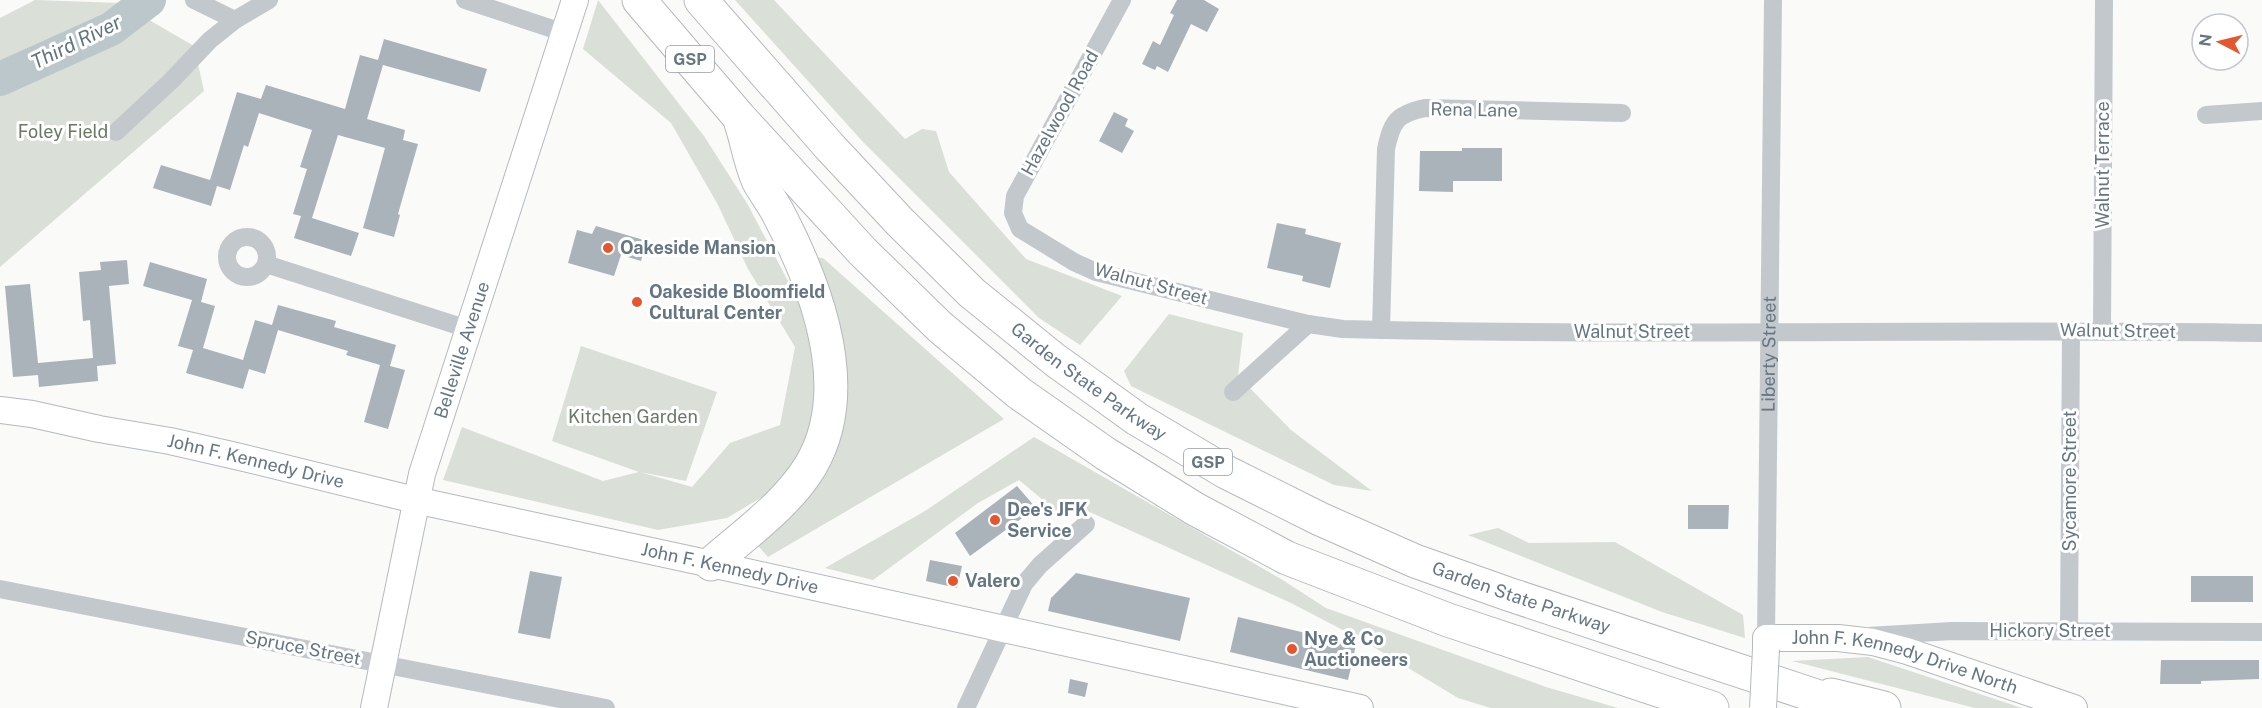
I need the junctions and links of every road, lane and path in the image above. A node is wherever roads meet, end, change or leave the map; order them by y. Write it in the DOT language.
graph roads {
  1 [pos="194,0"];
  2 [pos="269,0"];
  3 [pos="465,0"];
  4 [pos="575,0"];
  5 [pos="639,0"];
  6 [pos="701,0"];
  7 [pos="1122,0"];
  8 [pos="1773,0"];
  9 [pos="2104,0"];
  10 [pos="235,20"];
  11 [pos="565,33"];
  12 [pos="2262,111"];
  13 [pos="1622,113"];
  14 [pos="2206,115"];
  15 [pos="740,118"];
  16 [pos="116,132"];
  17 [pos="1020,229"];
  18 [pos="266,264"];
  19 [pos="1308,324"];
  20 [pos="468,329"];
  21 [pos="1380,330"];
  22 [pos="2071,330"];
  23 [pos="2102,330"];
  24 [pos="1769,332"];
  25 [pos="2262,333"];
  26 [pos="1233,392"];
  27 [pos="0,410"];
  28 [pos="0,428"];
  29 [pos="99,429"];
  30 [pos="415,500"];
  31 [pos="1086,524"];
  32 [pos="711,564"];
  33 [pos="0,589"];
  34 [pos="1003,629"];
  35 [pos="2069,632"];
  36 [pos="2262,632"];
  37 [pos="1838,638"];
  38 [pos="382,664"];
  39 [pos="1764,668"];
  40 [pos="374,708"];
  41 [pos="606,708"];
  42 [pos="966,708"];
  43 [pos="1359,708"];
  44 [pos="1712,708"];
  45 [pos="1852,708"];
  46 [pos="1884,708"];
  47 [pos="2073,708"];
  1 -- 10 [label="street"];
  2 -- 10 [label="street"];
  3 -- 11 [label="street"];
  4 -- 11 [label="main road, Belleville Avenue"];
  5 -- 15 [label="highway, GSP"];
  6 -- 39 [label="highway, Garden State Parkway / GSP"];
  7 -- 17 [label="street, Hazelwood Road"];
  8 -- 24 [label="street, Liberty Street"];
  9 -- 23 [label="street, Walnut Terrace"];
  10 -- 16 [label="street"];
  11 -- 20 [label="main road, Belleville Avenue"];
  12 -- 14 [label="street"];
  13 -- 21 [label="street, Rena Lane"];
  15 -- 32 [label="highway"];
  15 -- 44 [label="highway, GSP"];
  17 -- 19 [label="street, Walnut Street"];
  18 -- 20 [label="street"];
  19 -- 21 [label="street, Walnut Street"];
  19 -- 26 [label="street"];
  20 -- 30 [label="main road, Belleville Avenue"];
  21 -- 24 [label="street, Walnut Street"];
  22 -- 23 [label="street, Walnut Street"];
  22 -- 24 [label="street, Walnut Street"];
  22 -- 35 [label="street, Sycamore Street"];
  23 -- 25 [label="street, Walnut Street"];
  24 -- 39 [label="street, Liberty Street"];
  27 -- 29 [label="main road, John F. Kennedy Drive"];
  28 -- 29 [label="main road, John F. Kennedy Drive"];
  29 -- 30 [label="main road, John F. Kennedy Drive"];
  30 -- 32 [label="main road, John F. Kennedy Drive"];
  30 -- 38 [label="main road, Belleville Avenue"];
  31 -- 34 [label="street"];
  32 -- 34 [label="main road, John F. Kennedy Drive"];
  33 -- 38 [label="street, Spruce Street"];
  34 -- 42 [label="street"];
  34 -- 43 [label="main road, John F. Kennedy Drive"];
  35 -- 36 [label="street, Hickory Street"];
  35 -- 37 [label="street, Hickory Street"];
  37 -- 39 [label="main road, John F. Kennedy Drive North"];
  37 -- 47 [label="main road, John F. Kennedy Drive North"];
  38 -- 40 [label="main road, Belleville Avenue"];
  38 -- 41 [label="street, Spruce Street"];
  39 -- 45 [label="highway, Garden State Parkway / GSP"];
  39 -- 46 [label="highway"];
}
